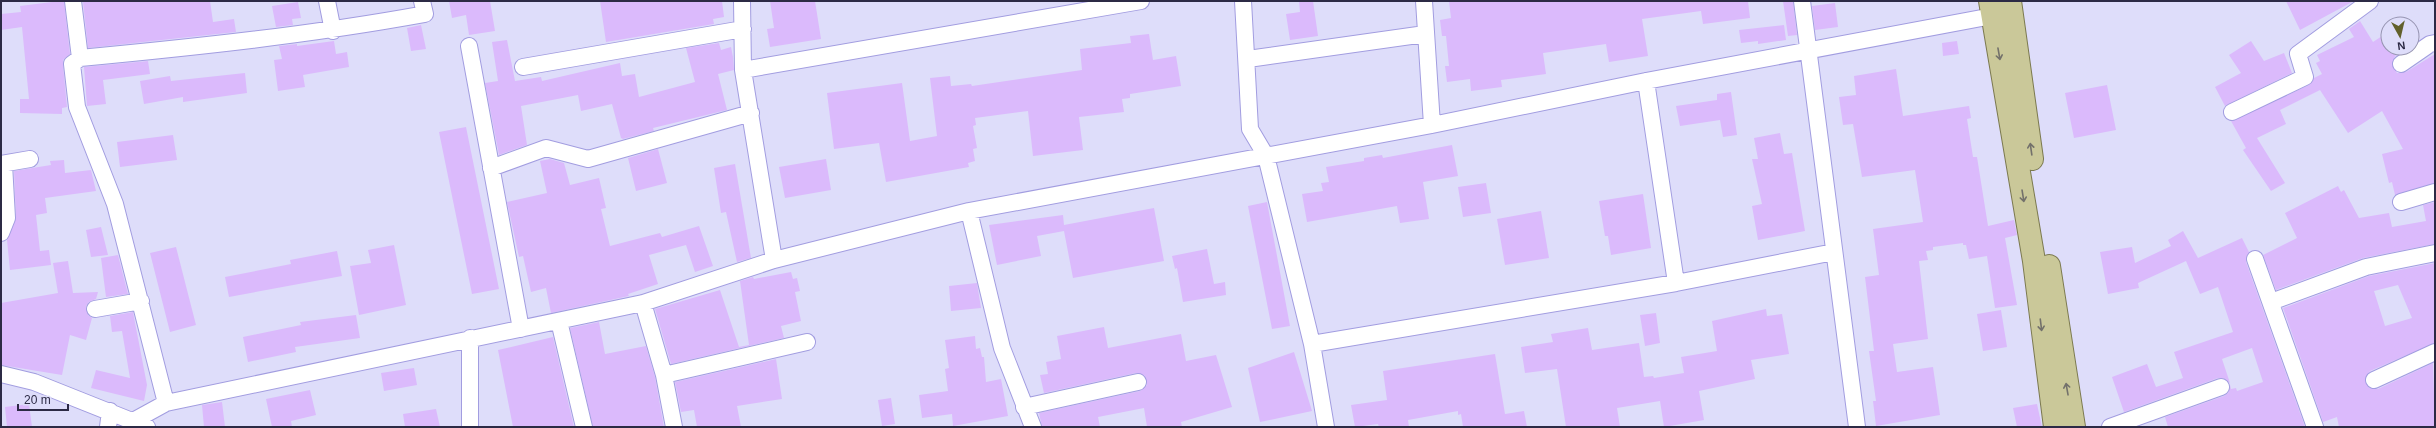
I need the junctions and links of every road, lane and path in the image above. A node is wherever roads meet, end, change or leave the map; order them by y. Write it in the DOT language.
graph roads {
  1 [pos="73,1"];
  2 [pos="328,1"];
  3 [pos="422,1"];
  4 [pos="742,1"];
  5 [pos="1141,1"];
  6 [pos="1243,1"];
  7 [pos="1424,1"];
  8 [pos="1802,1"];
  9 [pos="2370,1"];
  10 [pos="1093,4"];
  11 [pos="2001,8"];
  12 [pos="742,29"];
  13 [pos="333,30"];
  14 [pos="1425,34"];
  15 [pos="2435,43"];
  16 [pos="469,46"];
  17 [pos="1809,50"];
  18 [pos="80,58"];
  19 [pos="1248,59"];
  20 [pos="2401,64"];
  21 [pos="523,67"];
  22 [pos="743,70"];
  23 [pos="1646,81"];
  24 [pos="2232,112"];
  25 [pos="751,113"];
  26 [pos="1432,124"];
  27 [pos="1266,156"];
  28 [pos="30,159"];
  29 [pos="3,164"];
  30 [pos="491,168"];
  31 [pos="2435,192"];
  32 [pos="2401,202"];
  33 [pos="969,211"];
  34 [pos="1,233"];
  35 [pos="1834,252"];
  36 [pos="2435,253"];
  37 [pos="2255,259"];
  38 [pos="774,260"];
  39 [pos="1676,283"];
  40 [pos="141,301"];
  41 [pos="2271,302"];
  42 [pos="643,303"];
  43 [pos="95,309"];
  44 [pos="560,321"];
  45 [pos="521,330"];
  46 [pos="470,338"];
  47 [pos="807,342"];
  48 [pos="1312,344"];
  49 [pos="2435,352"];
  50 [pos="1,374"];
  51 [pos="664,375"];
  52 [pos="2374,380"];
  53 [pos="1138,382"];
  54 [pos="2221,387"];
  55 [pos="166,403"];
  56 [pos="1024,407"];
  57 [pos="110,411"];
  58 [pos="141,424"];
  59 [pos="108,427"];
  60 [pos="470,427"];
  61 [pos="584,427"];
  62 [pos="674,427"];
  63 [pos="1033,427"];
  64 [pos="1326,427"];
  65 [pos="1857,427"];
  66 [pos="2054,427"];
  67 [pos="2074,427"];
  68 [pos="2110,427"];
  69 [pos="2315,427"];
  1 -- 18 [label="street"];
  2 -- 13 [label="street"];
  3 -- 13 [label="street"];
  4 -- 12 [label="street"];
  5 -- 10 [label="street"];
  6 -- 19 [label="street"];
  7 -- 14 [label="street"];
  8 -- 17 [label="street"];
  9 -- 24 [label="street"];
  10 -- 22 [label="street"];
  11 -- 17 [label="street"];
  11 -- 66 [label="main road, one-way"];
  67 -- 11 [label="main road, one-way"];
  12 -- 21 [label="street"];
  12 -- 22 [label="street"];
  13 -- 18 [label="street"];
  14 -- 19 [label="street"];
  14 -- 26 [label="street"];
  15 -- 20 [label="street"];
  16 -- 30 [label="street"];
  17 -- 23 [label="street"];
  17 -- 35 [label="street"];
  18 -- 40 [label="street"];
  19 -- 27 [label="street"];
  22 -- 25 [label="street"];
  23 -- 26 [label="street"];
  23 -- 39 [label="street"];
  25 -- 30 [label="street"];
  25 -- 38 [label="street"];
  26 -- 27 [label="street"];
  27 -- 33 [label="street"];
  27 -- 48 [label="street"];
  28 -- 29 [label="street"];
  29 -- 34 [label="street"];
  30 -- 45 [label="street"];
  31 -- 32 [label="street"];
  33 -- 38 [label="street"];
  33 -- 56 [label="street"];
  35 -- 39 [label="street"];
  35 -- 65 [label="street"];
  36 -- 41 [label="street"];
  37 -- 41 [label="street"];
  38 -- 42 [label="street"];
  39 -- 48 [label="street"];
  40 -- 43 [label="street"];
  40 -- 55 [label="street"];
  41 -- 69 [label="street"];
  42 -- 44 [label="street"];
  42 -- 51 [label="street"];
  44 -- 45 [label="street"];
  44 -- 61 [label="street"];
  45 -- 46 [label="street"];
  46 -- 55 [label="street"];
  46 -- 60 [label="street"];
  47 -- 51 [label="street"];
  48 -- 64 [label="street"];
  49 -- 52 [label="street"];
  50 -- 57 [label="street"];
  51 -- 62 [label="street"];
  53 -- 56 [label="street"];
  54 -- 68 [label="street"];
  55 -- 58 [label="street"];
  56 -- 63 [label="street"];
  57 -- 58 [label="street"];
  57 -- 59 [label="street"];
}
